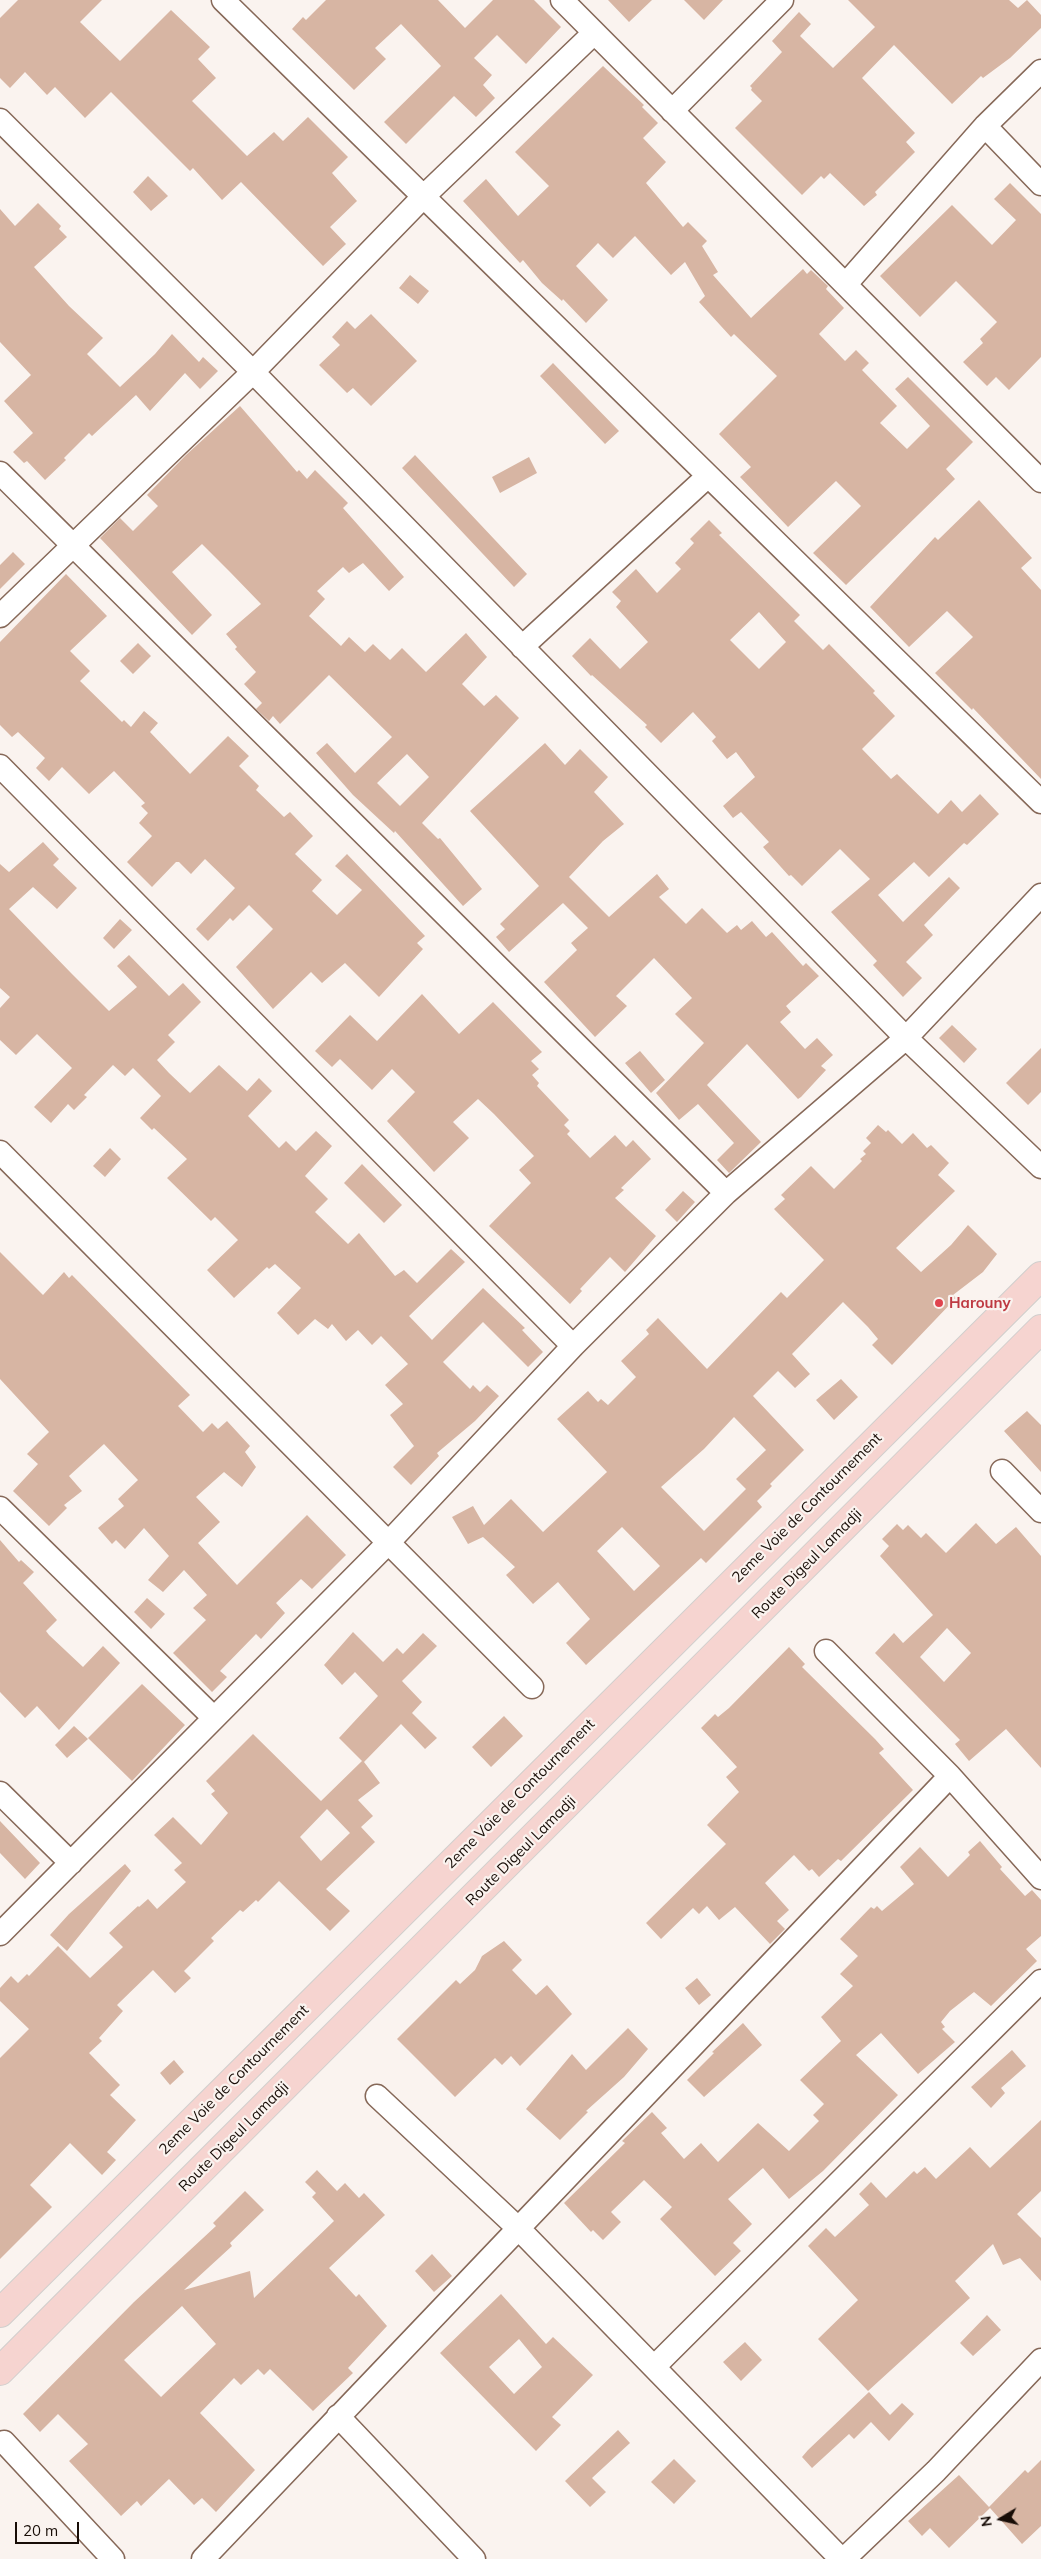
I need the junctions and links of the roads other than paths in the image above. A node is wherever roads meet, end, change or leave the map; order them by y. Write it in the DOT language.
graph roads {
  1 [pos="223,0"];
  2 [pos="562,0"];
  3 [pos="782,0"];
  4 [pos="594,33"];
  5 [pos="1041,71"];
  6 [pos="672,112"];
  7 [pos="0,120"];
  8 [pos="985,126"];
  9 [pos="1041,184"];
  10 [pos="424,196"];
  11 [pos="846,284"];
  12 [pos="253,372"];
  13 [pos="0,474"];
  14 [pos="708,476"];
  15 [pos="1041,481"];
  16 [pos="72,545"];
  17 [pos="0,616"];
  18 [pos="522,647"];
  19 [pos="0,766"];
  20 [pos="1041,802"];
  21 [pos="1041,896"];
  22 [pos="906,1038"];
  23 [pos="0,1152"];
  24 [pos="1041,1167"];
  25 [pos="726,1193"];
  26 [pos="1041,1276"];
  27 [pos="1041,1329"];
  28 [pos="573,1346"];
  29 [pos="1002,1471"];
  30 [pos="0,1508"];
  31 [pos="1041,1512"];
  32 [pos="389,1542"];
  33 [pos="826,1651"];
  34 [pos="532,1687"];
  35 [pos="214,1718"];
  36 [pos="950,1776"];
  37 [pos="0,1793"];
  38 [pos="71,1863"];
  39 [pos="1041,1878"];
  40 [pos="0,1934"];
  41 [pos="1041,1981"];
  42 [pos="377,2096"];
  43 [pos="519,2229"];
  44 [pos="0,2313"];
  45 [pos="1041,2360"];
  46 [pos="655,2366"];
  47 [pos="0,2371"];
  48 [pos="338,2416"];
  49 [pos="4,2442"];
  50 [pos="113,2559"];
  51 [pos="203,2559"];
  52 [pos="474,2559"];
  53 [pos="843,2559"];
  1 -- 10 [label="street"];
  2 -- 4 [label="street"];
  3 -- 6 [label="street"];
  4 -- 6 [label="street"];
  4 -- 10 [label="street"];
  5 -- 8 [label="street"];
  6 -- 11 [label="street"];
  7 -- 12 [label="street"];
  8 -- 9 [label="street"];
  8 -- 11 [label="street"];
  10 -- 12 [label="street"];
  10 -- 14 [label="street"];
  11 -- 15 [label="street"];
  12 -- 16 [label="street"];
  12 -- 18 [label="street"];
  13 -- 16 [label="street"];
  14 -- 18 [label="street"];
  14 -- 20 [label="street"];
  16 -- 17 [label="street"];
  16 -- 25 [label="street"];
  18 -- 22 [label="street"];
  19 -- 28 [label="street"];
  21 -- 22 [label="street"];
  22 -- 24 [label="street"];
  22 -- 25 [label="street"];
  23 -- 32 [label="street"];
  25 -- 28 [label="street"];
  26 -- 44 [label="main road, 2eme Voie de Contournement"];
  27 -- 47 [label="main road, Route Digeul Lamadji"];
  28 -- 32 [label="street"];
  29 -- 31 [label="street"];
  30 -- 35 [label="street"];
  32 -- 34 [label="street"];
  32 -- 35 [label="street"];
  33 -- 36 [label="street"];
  35 -- 38 [label="street"];
  36 -- 39 [label="street"];
  36 -- 43 [label="street"];
  37 -- 38 [label="street"];
  38 -- 40 [label="street"];
  41 -- 46 [label="street"];
  42 -- 43 [label="street"];
  43 -- 46 [label="street"];
  43 -- 48 [label="street"];
  45 -- 53 [label="street"];
  46 -- 53 [label="street"];
  48 -- 51 [label="street"];
  48 -- 52 [label="street"];
  49 -- 50 [label="street"];
}
